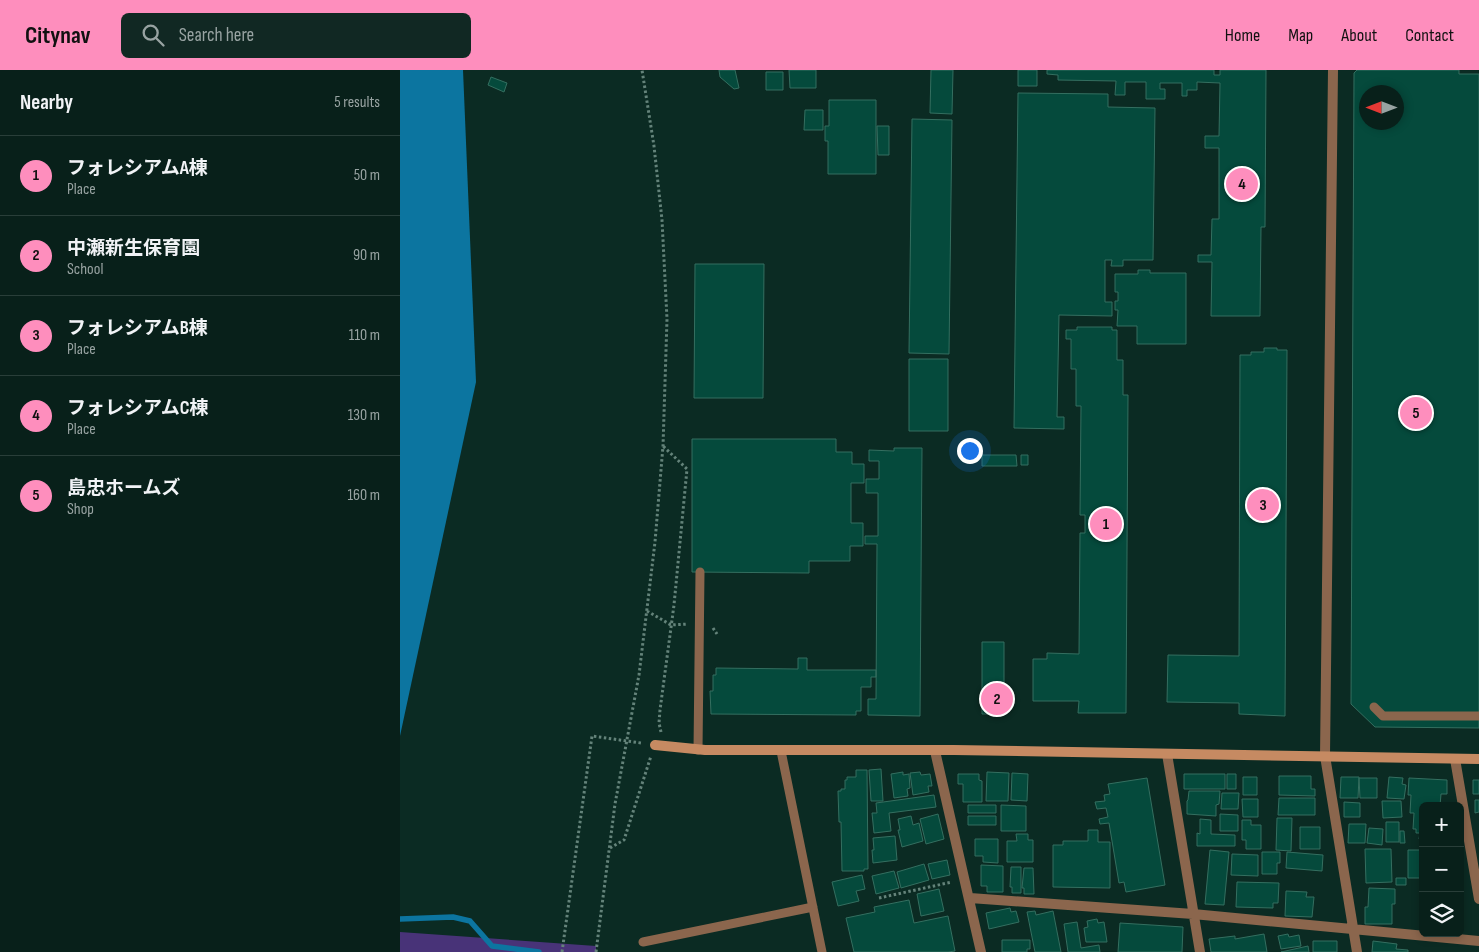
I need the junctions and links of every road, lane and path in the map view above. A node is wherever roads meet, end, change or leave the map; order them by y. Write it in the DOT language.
graph roads {
  1 [pos="642,70"];
  2 [pos="1333,70"];
  3 [pos="663,446"];
  4 [pos="700,572"];
  5 [pos="647,611"];
  6 [pos="699,624"];
  7 [pos="671,625"];
  8 [pos="717,634"];
  9 [pos="1374,706"];
  10 [pos="1479,716"];
  11 [pos="661,733"];
  12 [pos="626,741"];
  13 [pos="654,745"];
  14 [pos="698,750"];
  15 [pos="781,751"];
  16 [pos="935,751"];
  17 [pos="1167,754"];
  18 [pos="1325,756"];
  19 [pos="1455,759"];
  20 [pos="1479,759"];
  21 [pos="609,848"];
  22 [pos="965,879"];
  23 [pos="879,898"];
  24 [pos="970,898"];
  25 [pos="1479,899"];
  26 [pos="813,907"];
  27 [pos="1193,914"];
  28 [pos="1354,929"];
  29 [pos="1479,941"];
  30 [pos="643,942"];
  31 [pos="562,952"];
  32 [pos="596,952"];
  33 [pos="822,952"];
  34 [pos="981,952"];
  35 [pos="1200,952"];
  36 [pos="1357,952"];
  1 -- 3 [label="path"];
  2 -- 18 [label="street"];
  3 -- 5 [label="path"];
  3 -- 7 [label="path"];
  4 -- 6 [label="lane"];
  5 -- 7 [label="path"];
  5 -- 12 [label="path"];
  6 -- 7 [label="path"];
  6 -- 8 [label="path"];
  6 -- 14 [label="lane"];
  7 -- 11 [label="path"];
  9 -- 10 [label="lane"];
  12 -- 21 [label="path"];
  12 -- 31 [label="path"];
  13 -- 14 [label="street"];
  13 -- 21 [label="path"];
  14 -- 15 [label="street"];
  15 -- 16 [label="street"];
  15 -- 26 [label="lane"];
  16 -- 17 [label="street"];
  16 -- 22 [label="street"];
  17 -- 18 [label="street"];
  17 -- 27 [label="street"];
  18 -- 19 [label="street"];
  18 -- 28 [label="street"];
  19 -- 20 [label="street"];
  19 -- 25 [label="street"];
  21 -- 32 [label="path"];
  22 -- 23 [label="path"];
  22 -- 24 [label="street"];
  24 -- 27 [label="street"];
  24 -- 34 [label="street"];
  26 -- 30 [label="lane"];
  26 -- 33 [label="lane"];
  27 -- 28 [label="street"];
  27 -- 35 [label="street"];
  28 -- 29 [label="street"];
  28 -- 36 [label="street"];
}
